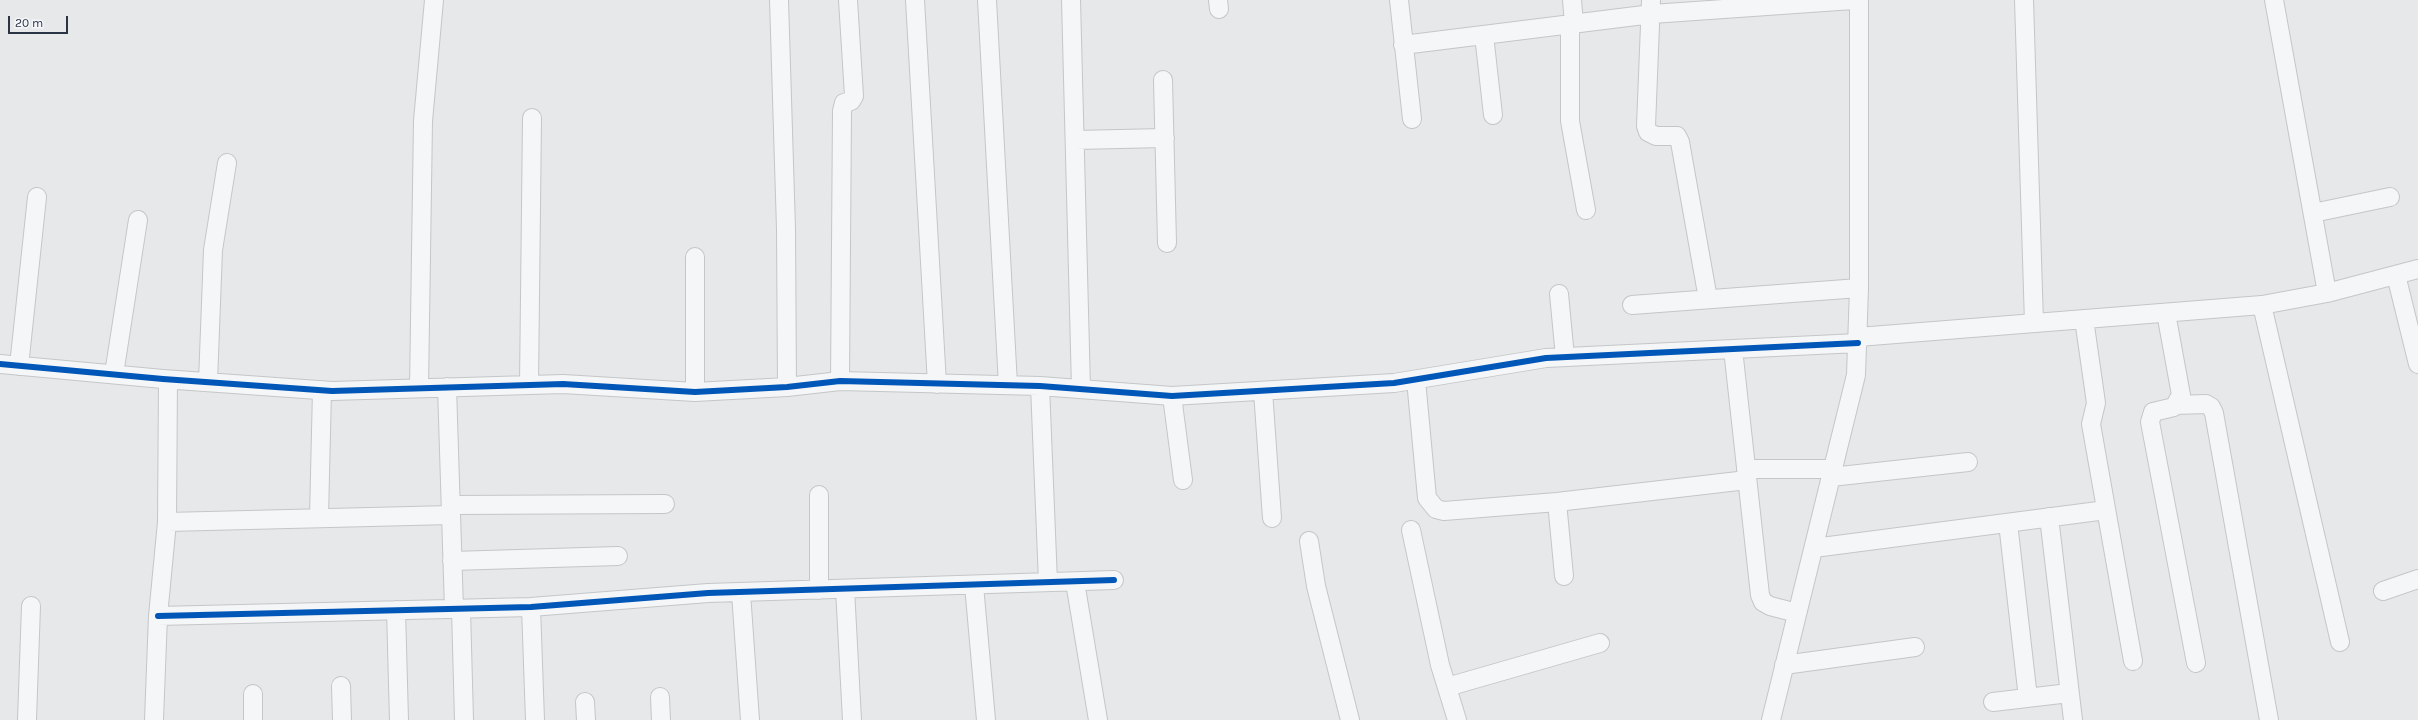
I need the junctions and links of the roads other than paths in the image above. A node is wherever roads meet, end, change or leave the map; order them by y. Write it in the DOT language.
graph roads {
  1 [pos="434,0"];
  2 [pos="779,0"];
  3 [pos="848,0"];
  4 [pos="915,0"];
  5 [pos="987,0"];
  6 [pos="1071,0"];
  7 [pos="1399,0"];
  8 [pos="1572,0"];
  9 [pos="1853,0"];
  10 [pos="1859,0"];
  11 [pos="2024,0"];
  12 [pos="2274,0"];
  13 [pos="1651,7"];
  14 [pos="1572,24"];
  15 [pos="1484,35"];
  16 [pos="1404,45"];
  17 [pos="1163,80"];
  18 [pos="1493,115"];
  19 [pos="532,118"];
  20 [pos="1412,119"];
  21 [pos="1165,138"];
  22 [pos="1075,140"];
  23 [pos="227,162"];
  24 [pos="37,197"];
  25 [pos="2390,197"];
  26 [pos="1586,210"];
  27 [pos="2312,213"];
  28 [pos="138,220"];
  29 [pos="1167,243"];
  30 [pos="695,257"];
  31 [pos="2418,270"];
  32 [pos="2396,275"];
  33 [pos="1859,288"];
  34 [pos="2327,293"];
  35 [pos="1559,294"];
  36 [pos="1708,299"];
  37 [pos="1632,305"];
  38 [pos="2262,305"];
  39 [pos="2166,313"];
  40 [pos="2084,319"];
  41 [pos="2034,323"];
  42 [pos="1858,340"];
  43 [pos="1733,349"];
  44 [pos="1565,357"];
  45 [pos="0,364"];
  46 [pos="2418,364"];
  47 [pos="18,366"];
  48 [pos="114,374"];
  49 [pos="168,380"];
  50 [pos="1416,380"];
  51 [pos="840,381"];
  52 [pos="208,382"];
  53 [pos="937,384"];
  54 [pos="529,385"];
  55 [pos="1008,385"];
  56 [pos="1040,386"];
  57 [pos="447,387"];
  58 [pos="787,387"];
  59 [pos="419,388"];
  60 [pos="1081,388"];
  61 [pos="322,390"];
  62 [pos="1263,391"];
  63 [pos="695,392"];
  64 [pos="1172,396"];
  65 [pos="2176,405"];
  66 [pos="1968,462"];
  67 [pos="1832,473"];
  68 [pos="1746,475"];
  69 [pos="1183,480"];
  70 [pos="818,495"];
  71 [pos="1557,502"];
  72 [pos="665,504"];
  73 [pos="451,510"];
  74 [pos="2106,510"];
  75 [pos="319,517"];
  76 [pos="2049,517"];
  77 [pos="1272,518"];
  78 [pos="167,522"];
  79 [pos="2008,523"];
  80 [pos="1411,530"];
  81 [pos="1309,541"];
  82 [pos="1814,548"];
  83 [pos="618,556"];
  84 [pos="452,561"];
  85 [pos="1564,576"];
  86 [pos="2418,579"];
  87 [pos="1114,580"];
  88 [pos="1048,582"];
  89 [pos="1075,582"];
  90 [pos="974,585"];
  91 [pos="845,589"];
  92 [pos="819,590"];
  93 [pos="2383,590"];
  94 [pos="741,593"];
  95 [pos="31,606"];
  96 [pos="530,607"];
  97 [pos="457,609"];
  98 [pos="396,610"];
  99 [pos="1797,613"];
  100 [pos="158,616"];
  101 [pos="2340,642"];
  102 [pos="1600,643"];
  103 [pos="1915,647"];
  104 [pos="2133,660"];
  105 [pos="2196,663"];
  106 [pos="1784,665"];
  107 [pos="342,686"];
  108 [pos="1447,687"];
  109 [pos="2069,693"];
  110 [pos="253,694"];
  111 [pos="660,697"];
  112 [pos="2028,698"];
  113 [pos="585,702"];
  114 [pos="1993,702"];
  115 [pos="27,720"];
  116 [pos="154,720"];
  117 [pos="253,720"];
  118 [pos="342,720"];
  119 [pos="399,720"];
  120 [pos="464,720"];
  121 [pos="535,720"];
  122 [pos="586,720"];
  123 [pos="661,720"];
  124 [pos="750,720"];
  125 [pos="852,720"];
  126 [pos="986,720"];
  127 [pos="1098,720"];
  128 [pos="1350,720"];
  129 [pos="1457,720"];
  130 [pos="1771,720"];
  131 [pos="2072,720"];
  132 [pos="2269,720"];
  1 -- 59 [label="street"];
  2 -- 58 [label="street"];
  3 -- 51 [label="street"];
  4 -- 53 [label="street"];
  5 -- 55 [label="street"];
  6 -- 22 [label="street"];
  7 -- 16 [label="street"];
  8 -- 14 [label="street"];
  9 -- 13 [label="street"];
  10 -- 33 [label="street"];
  11 -- 41 [label="street"];
  12 -- 27 [label="street"];
  13 -- 14 [label="street"];
  13 -- 36 [label="street"];
  14 -- 15 [label="street"];
  14 -- 26 [label="street"];
  15 -- 16 [label="street"];
  15 -- 18 [label="street"];
  16 -- 20 [label="street"];
  17 -- 21 [label="street"];
  19 -- 54 [label="street"];
  21 -- 22 [label="street"];
  21 -- 29 [label="street"];
  22 -- 60 [label="street"];
  23 -- 52 [label="street"];
  24 -- 47 [label="street"];
  25 -- 27 [label="street"];
  27 -- 34 [label="street"];
  28 -- 48 [label="street"];
  30 -- 63 [label="street"];
  31 -- 32 [label="street"];
  32 -- 34 [label="street"];
  32 -- 46 [label="street"];
  33 -- 36 [label="street"];
  33 -- 42 [label="street"];
  34 -- 38 [label="street"];
  35 -- 44 [label="street"];
  36 -- 37 [label="street"];
  38 -- 39 [label="street"];
  38 -- 101 [label="street"];
  39 -- 40 [label="street"];
  39 -- 65 [label="street"];
  40 -- 41 [label="street"];
  40 -- 74 [label="street"];
  41 -- 42 [label="street"];
  42 -- 43 [label="street"];
  42 -- 67 [label="street"];
  43 -- 44 [label="street"];
  43 -- 68 [label="street"];
  44 -- 50 [label="street"];
  45 -- 47 [label="street"];
  47 -- 48 [label="street"];
  48 -- 49 [label="street"];
  49 -- 52 [label="street"];
  49 -- 78 [label="street"];
  50 -- 62 [label="street"];
  50 -- 71 [label="street"];
  51 -- 53 [label="street"];
  51 -- 58 [label="street"];
  52 -- 61 [label="street"];
  53 -- 55 [label="street"];
  54 -- 57 [label="street"];
  54 -- 63 [label="street"];
  55 -- 56 [label="street"];
  56 -- 60 [label="street"];
  56 -- 88 [label="street"];
  57 -- 59 [label="street"];
  57 -- 73 [label="street"];
  58 -- 63 [label="street"];
  59 -- 61 [label="street"];
  60 -- 64 [label="street"];
  61 -- 75 [label="street"];
  62 -- 64 [label="street"];
  62 -- 77 [label="street"];
  64 -- 69 [label="street"];
  65 -- 105 [label="street"];
  65 -- 132 [label="street"];
  66 -- 67 [label="street"];
  67 -- 68 [label="street"];
  67 -- 82 [label="street"];
  68 -- 71 [label="street"];
  68 -- 99 [label="street"];
  70 -- 92 [label="street"];
  71 -- 85 [label="street"];
  72 -- 73 [label="street"];
  73 -- 75 [label="street"];
  73 -- 84 [label="street"];
  74 -- 76 [label="street"];
  74 -- 104 [label="street"];
  75 -- 78 [label="street"];
  76 -- 79 [label="street"];
  76 -- 109 [label="street"];
  78 -- 100 [label="street"];
  79 -- 82 [label="street"];
  79 -- 112 [label="street"];
  80 -- 108 [label="street"];
  81 -- 128 [label="street"];
  82 -- 99 [label="street"];
  83 -- 84 [label="street"];
  84 -- 97 [label="street"];
  86 -- 93 [label="street"];
  87 -- 89 [label="street"];
  88 -- 89 [label="street"];
  88 -- 90 [label="street"];
  89 -- 127 [label="street"];
  90 -- 91 [label="street"];
  90 -- 126 [label="street"];
  91 -- 92 [label="street"];
  91 -- 125 [label="street"];
  92 -- 94 [label="street"];
  94 -- 96 [label="street"];
  94 -- 124 [label="street"];
  95 -- 115 [label="street"];
  96 -- 97 [label="street"];
  96 -- 121 [label="street"];
  97 -- 98 [label="street"];
  97 -- 120 [label="street"];
  98 -- 100 [label="street"];
  98 -- 119 [label="street"];
  99 -- 106 [label="street"];
  100 -- 116 [label="street"];
  102 -- 108 [label="street"];
  103 -- 106 [label="street"];
  106 -- 130 [label="street"];
  107 -- 118 [label="street"];
  108 -- 129 [label="street"];
  109 -- 112 [label="street"];
  109 -- 131 [label="street"];
  110 -- 117 [label="street"];
  111 -- 123 [label="street"];
  112 -- 114 [label="street"];
  113 -- 122 [label="street"];
}
